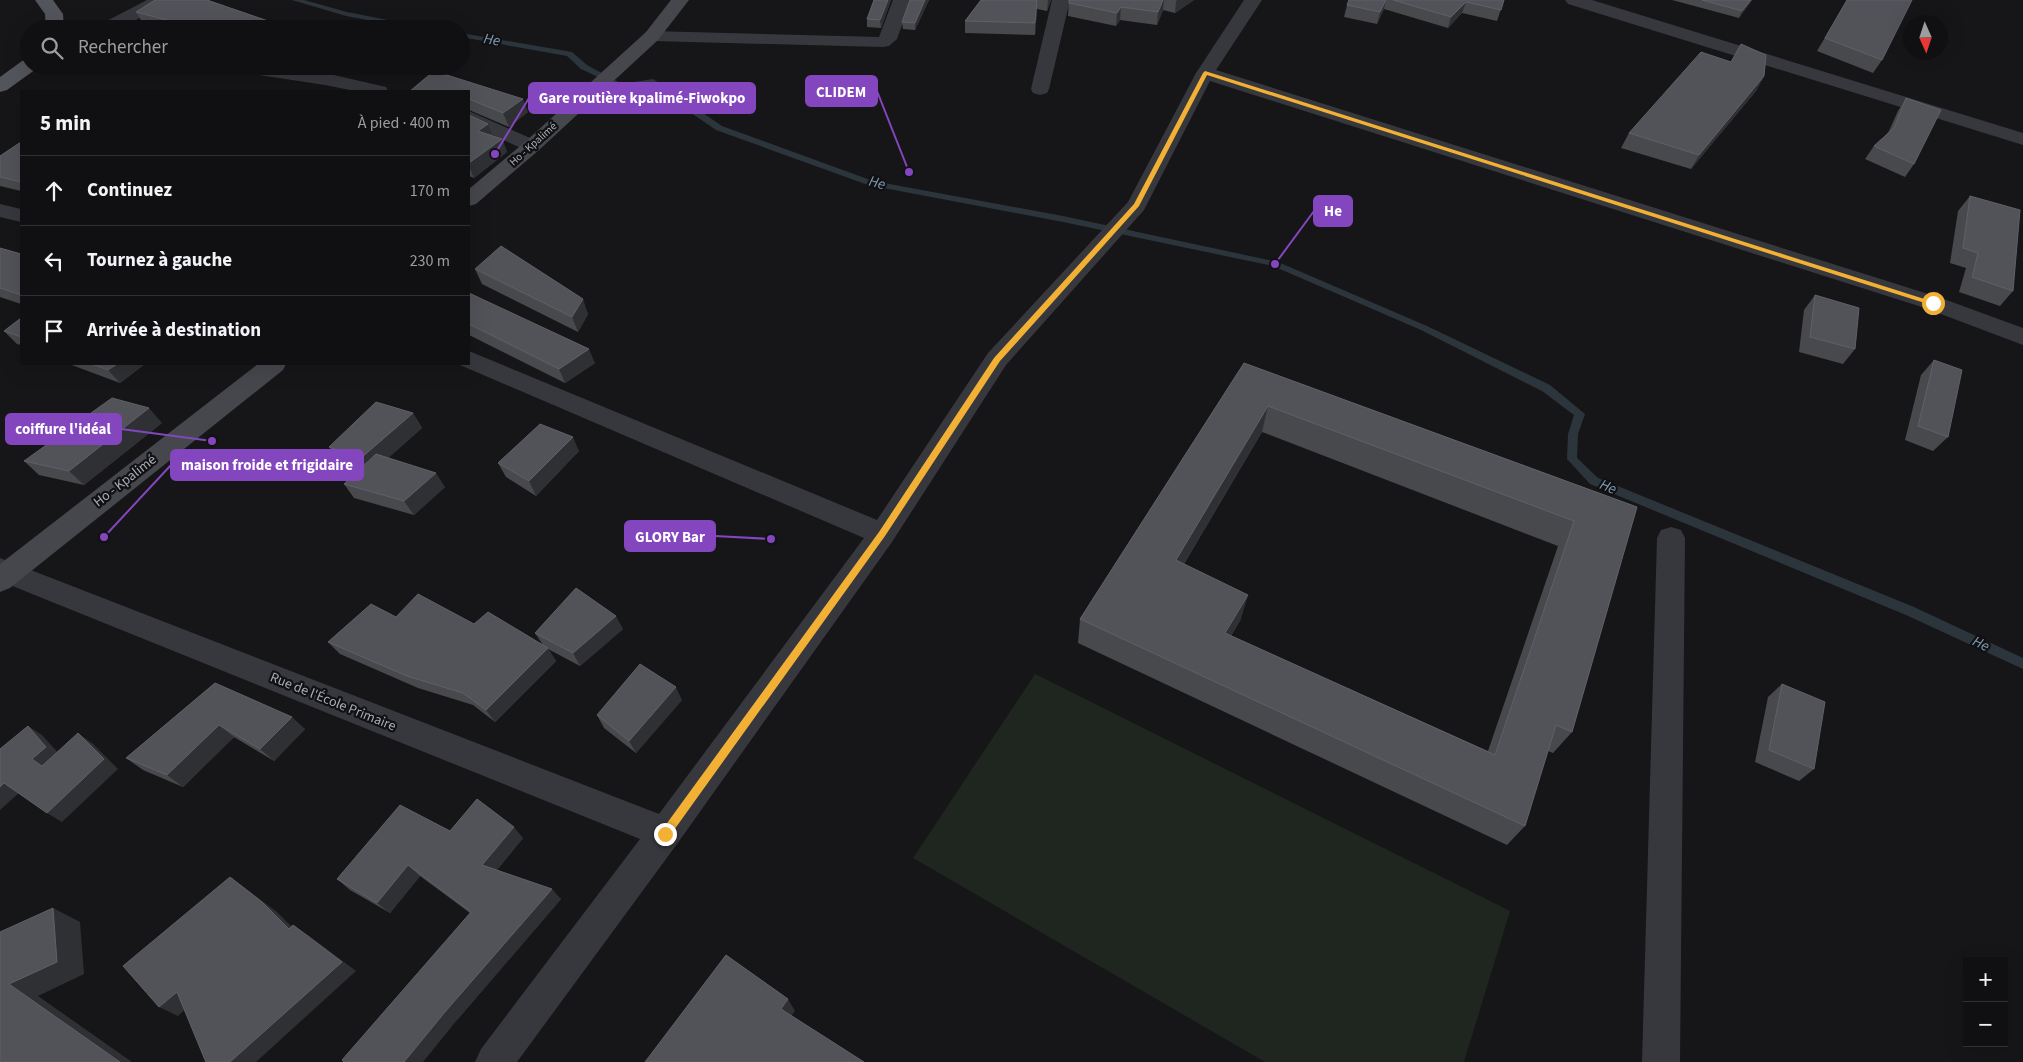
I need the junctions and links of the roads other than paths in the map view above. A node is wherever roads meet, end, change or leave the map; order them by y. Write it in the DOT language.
graph roads {
  1 [pos="44,0"];
  2 [pos="160,0"];
  3 [pos="680,0"];
  4 [pos="902,0"];
  5 [pos="1061,0"];
  6 [pos="1253,0"];
  7 [pos="1574,0"];
  8 [pos="54,20"];
  9 [pos="122,20"];
  10 [pos="652,36"];
  11 [pos="20,72"];
  12 [pos="1205,73"];
  13 [pos="299,75"];
  14 [pos="0,86"];
  15 [pos="1040,89"];
  16 [pos="374,90"];
  17 [pos="470,117"];
  18 [pos="2023,139"];
  19 [pos="532,146"];
  20 [pos="470,199"];
  21 [pos="0,210"];
  22 [pos="20,216"];
  23 [pos="2023,337"];
  24 [pos="470,359"];
  25 [pos="273,365"];
  26 [pos="882,534"];
  27 [pos="1670,538"];
  28 [pos="3,574"];
  29 [pos="665,834"];
  30 [pos="494,1062"];
  31 [pos="1661,1062"];
  1 -- 8 [label="main road"];
  2 -- 9 [label="street"];
  3 -- 10 [label="main road, Ho - Kpalimé"];
  4 -- 10 [label="street"];
  5 -- 15 [label="street"];
  6 -- 12 [label="street"];
  7 -- 18 [label="street"];
  10 -- 19 [label="main road, Ho - Kpalimé"];
  11 -- 14 [label="main road"];
  12 -- 23 [label="street"];
  12 -- 26 [label="street"];
  13 -- 16 [label="street"];
  17 -- 19 [label="street"];
  19 -- 20 [label="main road, Ho - Kpalimé"];
  21 -- 22 [label="street"];
  24 -- 26 [label="street"];
  25 -- 28 [label="main road, Ho - Kpalimé"];
  26 -- 29 [label="street"];
  27 -- 31 [label="street"];
  28 -- 29 [label="street, Rue de l'École Primaire"];
  29 -- 30 [label="street"];
}
